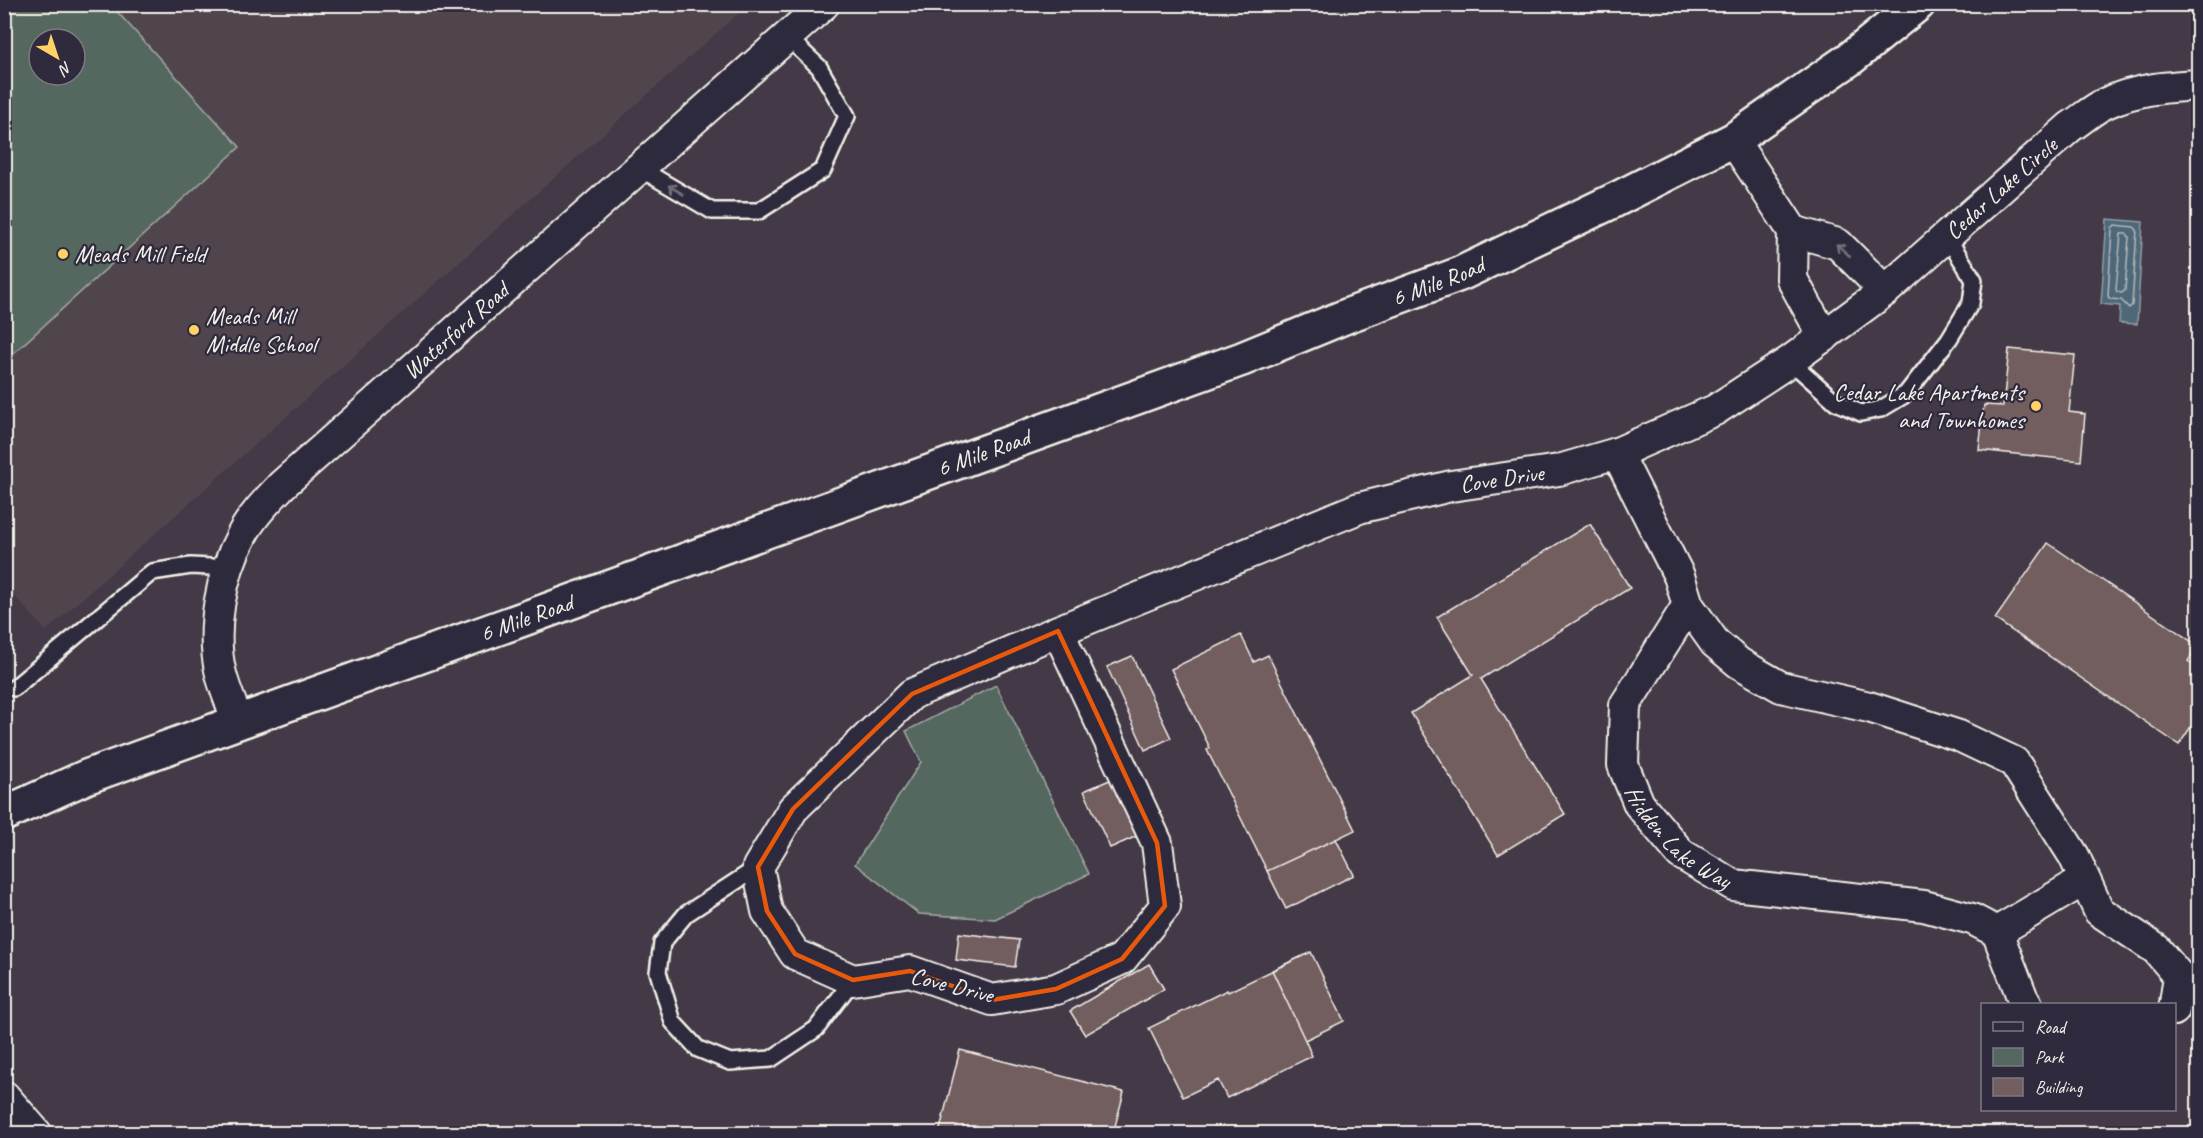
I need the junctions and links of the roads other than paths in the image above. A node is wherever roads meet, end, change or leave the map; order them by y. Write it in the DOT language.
graph roads {
  1 [pos="824,4"];
  2 [pos="1918,4"];
  3 [pos="787,37"];
  4 [pos="2199,85"];
  5 [pos="1733,140"];
  6 [pos="639,168"];
  7 [pos="1793,231"];
  8 [pos="1947,237"];
  9 [pos="1885,291"];
  10 [pos="1824,337"];
  11 [pos="1790,361"];
  12 [pos="1617,453"];
  13 [pos="229,568"];
  14 [pos="1688,605"];
  15 [pos="1058,631"];
  16 [pos="14,688"];
  17 [pos="238,722"];
  18 [pos="4,814"];
  19 [pos="758,867"];
  20 [pos="2084,880"];
  21 [pos="1997,932"];
  22 [pos="853,980"];
  23 [pos="2026,1003"];
  24 [pos="2176,1003"];
  25 [pos="5,1097"];
  26 [pos="37,1134"];
  1 -- 3 [label="street, Waterford Road"];
  2 -- 5 [label="street, 6 Mile Road"];
  3 -- 6 [label="street, Waterford Road"];
  3 -- 6 [label="lane, one-way"];
  4 -- 8 [label="street, Cedar Lake Circle"];
  5 -- 7 [label="street"];
  5 -- 17 [label="street, 6 Mile Road"];
  6 -- 13 [label="street, Waterford Road"];
  9 -- 7 [label="street, one-way"];
  7 -- 10 [label="street"];
  8 -- 9 [label="street, Cedar Lake Circle"];
  8 -- 11 [label="lane"];
  9 -- 10 [label="street, Cedar Lake Circle"];
  10 -- 11 [label="street, Cove Drive"];
  11 -- 12 [label="street, Cove Drive"];
  12 -- 14 [label="street"];
  12 -- 15 [label="street, Cove Drive"];
  13 -- 16 [label="lane"];
  13 -- 17 [label="street, Waterford Road"];
  14 -- 20 [label="street"];
  14 -- 21 [label="street, Hidden Lake Way"];
  15 -- 19 [label="street, Cove Drive"];
  15 -- 22 [label="street, Cove Drive"];
  17 -- 18 [label="street, 6 Mile Road"];
  19 -- 22 [label="street"];
  19 -- 22 [label="lane"];
  20 -- 21 [label="street"];
  20 -- 24 [label="street"];
  21 -- 23 [label="street"];
  25 -- 26 [label="street"];
}
